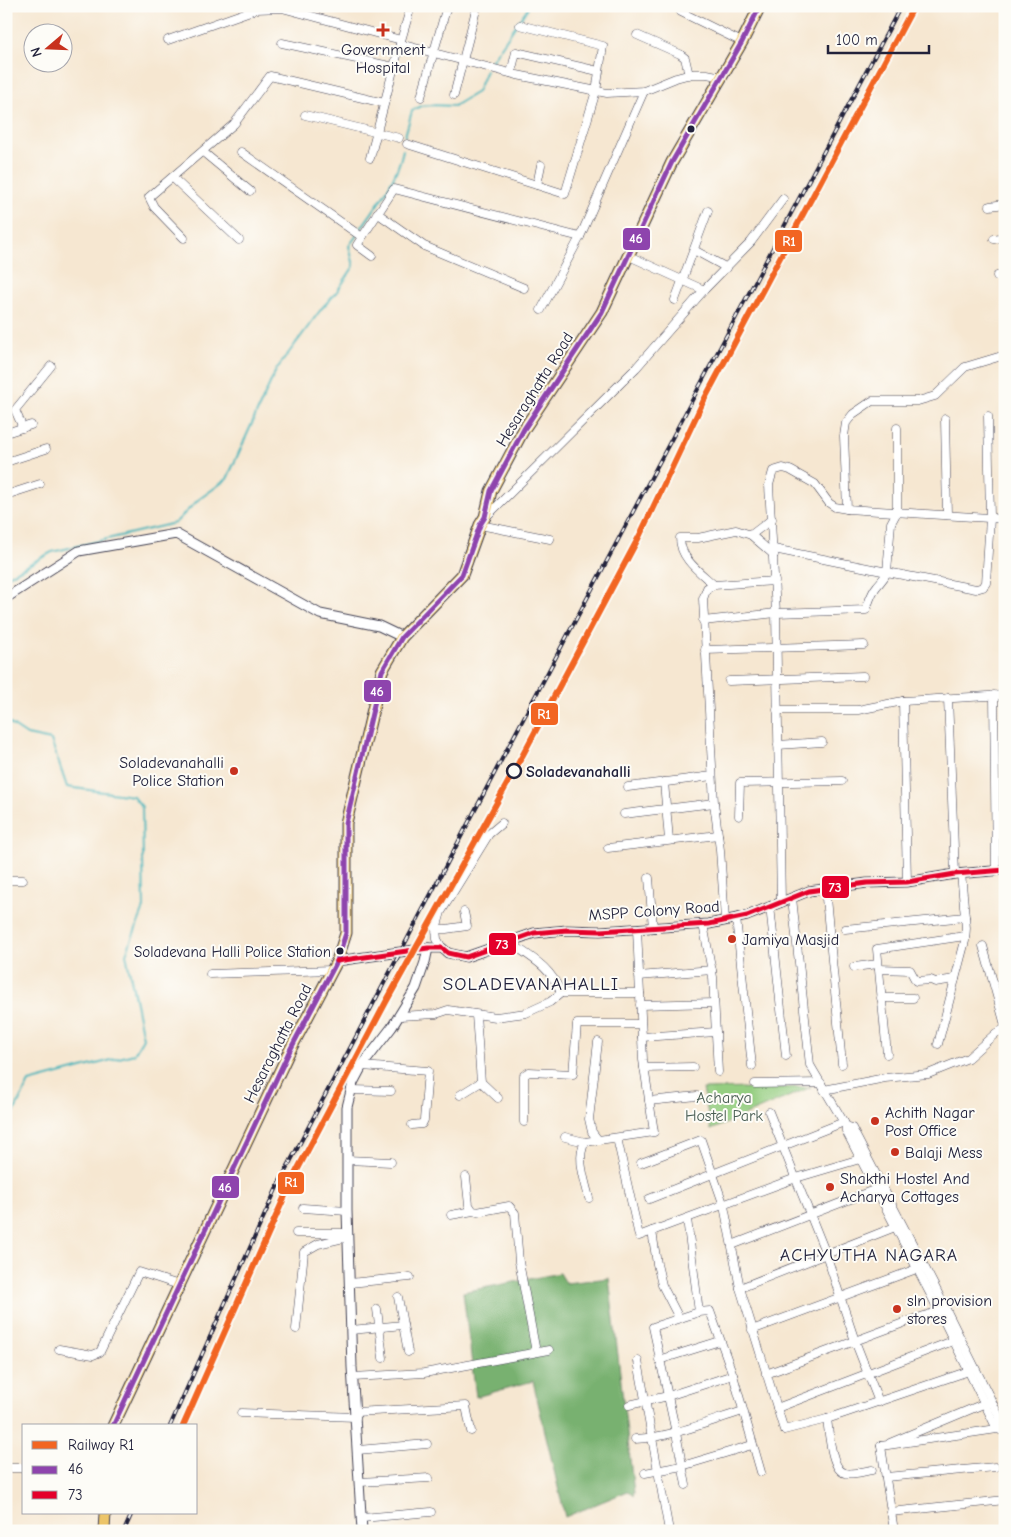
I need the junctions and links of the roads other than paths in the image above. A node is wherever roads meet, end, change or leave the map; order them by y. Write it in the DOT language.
graph roads {
  1 [pos="411,6"];
  2 [pos="447,6"];
  3 [pos="478,6"];
  4 [pos="760,6"];
  5 [pos="681,12"];
  6 [pos="520,25"];
  7 [pos="637,35"];
  8 [pos="168,40"];
  9 [pos="400,42"];
  10 [pos="742,42"];
  11 [pos="282,43"];
  12 [pos="434,53"];
  13 [pos="462,61"];
  14 [pos="394,67"];
  15 [pos="598,71"];
  16 [pos="510,73"];
  17 [pos="689,75"];
  18 [pos="722,77"];
  19 [pos="596,91"];
  20 [pos="644,92"];
  21 [pos="454,95"];
  22 [pos="421,97"];
  23 [pos="384,103"];
  24 [pos="305,115"];
  25 [pos="377,131"];
  26 [pos="399,138"];
  27 [pos="407,144"];
  28 [pos="203,152"];
  29 [pos="241,152"];
  30 [pos="370,158"];
  31 [pos="541,165"];
  32 [pos="173,178"];
  33 [pos="537,186"];
  34 [pos="250,192"];
  35 [pos="783,199"];
  36 [pos="1005,204"];
  37 [pos="990,206"];
  38 [pos="708,211"];
  39 [pos="377,213"];
  40 [pos="362,236"];
  41 [pos="580,237"];
  42 [pos="1005,237"];
  43 [pos="184,238"];
  44 [pos="994,239"];
  45 [pos="239,240"];
  46 [pos="694,250"];
  47 [pos="372,256"];
  48 [pos="629,256"];
  49 [pos="727,268"];
  50 [pos="683,281"];
  51 [pos="524,288"];
  52 [pos="704,290"];
  53 [pos="675,300"];
  54 [pos="541,310"];
  55 [pos="1005,355"];
  56 [pos="51,366"];
  57 [pos="988,416"];
  58 [pos="945,419"];
  59 [pos="31,425"];
  60 [pos="23,428"];
  61 [pos="897,428"];
  62 [pos="6,433"];
  63 [pos="46,449"];
  64 [pos="6,462"];
  65 [pos="40,484"];
  66 [pos="6,495"];
  67 [pos="847,509"];
  68 [pos="897,512"];
  69 [pos="947,515"];
  70 [pos="990,518"];
  71 [pos="772,519"];
  72 [pos="1005,519"];
  73 [pos="483,521"];
  74 [pos="751,535"];
  75 [pos="550,539"];
  76 [pos="774,552"];
  77 [pos="887,572"];
  78 [pos="775,581"];
  79 [pos="714,585"];
  80 [pos="6,598"];
  81 [pos="776,613"];
  82 [pos="703,621"];
  83 [pos="402,637"];
  84 [pos="864,645"];
  85 [pos="776,648"];
  86 [pos="705,650"];
  87 [pos="863,676"];
  88 [pos="777,679"];
  89 [pos="729,681"];
  90 [pos="1005,694"];
  91 [pos="994,695"];
  92 [pos="948,698"];
  93 [pos="903,701"];
  94 [pos="778,710"];
  95 [pos="822,742"];
  96 [pos="778,745"];
  97 [pos="712,776"];
  98 [pos="842,781"];
  99 [pos="664,782"];
  100 [pos="778,782"];
  101 [pos="628,787"];
  102 [pos="714,803"];
  103 [pos="666,809"];
  104 [pos="624,814"];
  105 [pos="740,816"];
  106 [pos="502,823"];
  107 [pos="718,835"];
  108 [pos="669,840"];
  109 [pos="608,848"];
  110 [pos="1000,870"];
  111 [pos="958,874"];
  112 [pos="649,878"];
  113 [pos="6,880"];
  114 [pos="23,880"];
  115 [pos="907,882"];
  116 [pos="825,888"];
  117 [pos="792,898"];
  118 [pos="781,903"];
  119 [pos="770,906"];
  120 [pos="464,912"];
  121 [pos="965,917"];
  122 [pos="736,918"];
  123 [pos="725,920"];
  124 [pos="703,924"];
  125 [pos="653,928"];
  126 [pos="436,929"];
  127 [pos="637,929"];
  128 [pos="846,929"];
  129 [pos="965,936"];
  130 [pos="509,942"];
  131 [pos="983,946"];
  132 [pos="428,948"];
  133 [pos="442,948"];
  134 [pos="335,965"];
  135 [pos="878,966"];
  136 [pos="854,967"];
  137 [pos="712,970"];
  138 [pos="210,974"];
  139 [pos="639,976"];
  140 [pos="955,979"];
  141 [pos="561,993"];
  142 [pos="640,993"];
  143 [pos="881,998"];
  144 [pos="913,998"];
  145 [pos="714,1002"];
  146 [pos="640,1005"];
  147 [pos="476,1015"];
  148 [pos="399,1016"];
  149 [pos="641,1024"];
  150 [pos="1005,1025"];
  151 [pos="1005,1029"];
  152 [pos="716,1032"];
  153 [pos="642,1037"];
  154 [pos="598,1042"];
  155 [pos="938,1044"];
  156 [pos="887,1054"];
  157 [pos="786,1056"];
  158 [pos="842,1064"];
  159 [pos="362,1066"];
  160 [pos="752,1066"];
  161 [pos="694,1067"];
  162 [pos="644,1068"];
  163 [pos="718,1072"];
  164 [pos="481,1082"];
  165 [pos="755,1084"];
  166 [pos="823,1086"];
  167 [pos="352,1090"];
  168 [pos="392,1091"];
  169 [pos="460,1096"];
  170 [pos="697,1096"];
  171 [pos="498,1098"];
  172 [pos="649,1101"];
  173 [pos="769,1112"];
  174 [pos="524,1122"];
  175 [pos="845,1124"];
  176 [pos="412,1125"];
  177 [pos="566,1137"];
  178 [pos="617,1138"];
  179 [pos="598,1140"];
  180 [pos="585,1142"];
  181 [pos="784,1146"];
  182 [pos="860,1159"];
  183 [pos="347,1160"];
  184 [pos="391,1162"];
  185 [pos="641,1163"];
  186 [pos="713,1173"];
  187 [pos="466,1177"];
  188 [pos="796,1178"];
  189 [pos="879,1189"];
  190 [pos="589,1198"];
  191 [pos="649,1199"];
  192 [pos="724,1206"];
  193 [pos="302,1208"];
  194 [pos="347,1211"];
  195 [pos="473,1211"];
  196 [pos="451,1215"];
  197 [pos="811,1215"];
  198 [pos="687,1219"];
  199 [pos="895,1227"];
  200 [pos="652,1231"];
  201 [pos="296,1233"];
  202 [pos="348,1235"];
  203 [pos="732,1245"];
  204 [pos="826,1254"];
  205 [pos="924,1266"];
  206 [pos="916,1270"];
  207 [pos="410,1277"];
  208 [pos="350,1283"];
  209 [pos="179,1285"];
  210 [pos="740,1288"];
  211 [pos="398,1297"];
  212 [pos="840,1298"];
  213 [pos="377,1309"];
  214 [pos="939,1311"];
  215 [pos="699,1312"];
  216 [pos="679,1318"];
  217 [pos="403,1324"];
  218 [pos="379,1327"];
  219 [pos="296,1329"];
  220 [pos="351,1330"];
  221 [pos="752,1330"];
  222 [pos="957,1340"];
  223 [pos="720,1341"];
  224 [pos="855,1341"];
  225 [pos="59,1349"];
  226 [pos="549,1350"];
  227 [pos="408,1352"];
  228 [pos="536,1352"];
  229 [pos="383,1358"];
  230 [pos="659,1360"];
  231 [pos="638,1361"];
  232 [pos="969,1371"];
  233 [pos="869,1373"];
  234 [pos="733,1374"];
  235 [pos="766,1374"];
  236 [pos="353,1377"];
  237 [pos="668,1396"];
  238 [pos="646,1401"];
  239 [pos="988,1401"];
  240 [pos="879,1402"];
  241 [pos="630,1404"];
  242 [pos="777,1408"];
  243 [pos="743,1411"];
  244 [pos="241,1413"];
  245 [pos="356,1414"];
  246 [pos="827,1419"];
  247 [pos="114,1424"];
  248 [pos="471,1431"];
  249 [pos="676,1433"];
  250 [pos="653,1438"];
  251 [pos="635,1439"];
  252 [pos="427,1444"];
  253 [pos="752,1445"];
  254 [pos="881,1446"];
  255 [pos="358,1450"];
  256 [pos="682,1466"];
  257 [pos="995,1467"];
  258 [pos="6,1468"];
  259 [pos="22,1468"];
  260 [pos="872,1470"];
  261 [pos="658,1471"];
  262 [pos="761,1472"];
  263 [pos="645,1473"];
  264 [pos="886,1477"];
  265 [pos="429,1478"];
  266 [pos="360,1482"];
  267 [pos="686,1485"];
  268 [pos="1005,1500"];
  269 [pos="431,1512"];
  270 [pos="890,1512"];
  271 [pos="105,1514"];
  272 [pos="362,1518"];
  273 [pos="104,1531"];
  274 [pos="362,1531"];
  275 [pos="669,1531"];
  276 [pos="894,1531"];
  1 -- 9 [label="street"];
  2 -- 12 [label="street"];
  3 -- 13 [label="street"];
  4 -- 10 [label="main road, Hesaraghatta Road"];
  5 -- 10 [label="street"];
  6 -- 15 [label="street"];
  7 -- 17 [label="street"];
  8 -- 9 [label="street"];
  9 -- 12 [label="street"];
  9 -- 14 [label="street"];
  10 -- 18 [label="main road, Hesaraghatta Road"];
  11 -- 14 [label="street"];
  12 -- 13 [label="street"];
  12 -- 22 [label="street"];
  13 -- 16 [label="street"];
  13 -- 21 [label="street"];
  14 -- 23 [label="street"];
  15 -- 16 [label="street"];
  15 -- 19 [label="street"];
  16 -- 19 [label="street"];
  17 -- 18 [label="street"];
  17 -- 20 [label="street"];
  18 -- 48 [label="main road, Hesaraghatta Road"];
  19 -- 20 [label="street"];
  19 -- 33 [label="street"];
  20 -- 41 [label="street"];
  23 -- 25 [label="street"];
  23 -- 28 [label="street"];
  24 -- 25 [label="street"];
  25 -- 26 [label="street"];
  25 -- 30 [label="street"];
  27 -- 33 [label="street"];
  28 -- 32 [label="street"];
  28 -- 34 [label="street"];
  29 -- 40 [label="street"];
  31 -- 33 [label="street"];
  32 -- 43 [label="street"];
  32 -- 45 [label="street"];
  35 -- 49 [label="street"];
  36 -- 37 [label="street"];
  38 -- 46 [label="street"];
  39 -- 40 [label="street"];
  39 -- 41 [label="street"];
  39 -- 51 [label="street"];
  40 -- 47 [label="street"];
  41 -- 54 [label="street"];
  42 -- 44 [label="street"];
  46 -- 49 [label="street"];
  46 -- 50 [label="street"];
  48 -- 50 [label="street"];
  48 -- 73 [label="main road, Hesaraghatta Road"];
  49 -- 52 [label="street"];
  50 -- 52 [label="street"];
  50 -- 53 [label="street"];
  52 -- 73 [label="street"];
  55 -- 67 [label="street"];
  56 -- 60 [label="street"];
  57 -- 70 [label="street"];
  58 -- 69 [label="street"];
  59 -- 60 [label="street"];
  60 -- 62 [label="street"];
  61 -- 68 [label="street"];
  63 -- 64 [label="street"];
  65 -- 66 [label="street"];
  67 -- 68 [label="street"];
  67 -- 71 [label="street"];
  68 -- 69 [label="street"];
  68 -- 77 [label="street"];
  69 -- 70 [label="street"];
  70 -- 72 [label="street"];
  70 -- 77 [label="street"];
  71 -- 74 [label="street"];
  71 -- 76 [label="street"];
  73 -- 75 [label="street"];
  73 -- 83 [label="main road, Hesaraghatta Road"];
  74 -- 76 [label="street"];
  74 -- 79 [label="street"];
  76 -- 77 [label="street"];
  76 -- 78 [label="street"];
  77 -- 81 [label="street"];
  78 -- 79 [label="street"];
  78 -- 81 [label="street"];
  79 -- 82 [label="street"];
  80 -- 83 [label="street"];
  81 -- 82 [label="street"];
  81 -- 85 [label="street"];
  82 -- 86 [label="street"];
  83 -- 134 [label="main road, Hesaraghatta Road"];
  84 -- 85 [label="street"];
  85 -- 86 [label="street"];
  85 -- 88 [label="street"];
  86 -- 97 [label="street"];
  87 -- 88 [label="street"];
  88 -- 89 [label="street"];
  88 -- 94 [label="street"];
  90 -- 91 [label="street"];
  91 -- 92 [label="street"];
  91 -- 110 [label="street"];
  92 -- 93 [label="street"];
  92 -- 111 [label="street"];
  93 -- 94 [label="street"];
  93 -- 115 [label="street"];
  94 -- 96 [label="street"];
  95 -- 96 [label="street"];
  96 -- 100 [label="street"];
  97 -- 99 [label="street"];
  97 -- 102 [label="street"];
  98 -- 100 [label="street"];
  99 -- 101 [label="street"];
  99 -- 103 [label="street"];
  100 -- 105 [label="street"];
  100 -- 118 [label="street"];
  102 -- 103 [label="street"];
  102 -- 107 [label="street"];
  103 -- 104 [label="street"];
  103 -- 108 [label="street"];
  106 -- 126 [label="street"];
  107 -- 108 [label="street"];
  107 -- 123 [label="street"];
  108 -- 109 [label="street"];
  110 -- 111 [label="street, MSPP Colony Road"];
  111 -- 115 [label="street, MSPP Colony Road"];
  111 -- 121 [label="street"];
  112 -- 125 [label="street"];
  113 -- 114 [label="street"];
  115 -- 116 [label="street, MSPP Colony Road"];
  116 -- 117 [label="street, MSPP Colony Road"];
  116 -- 158 [label="street"];
  117 -- 118 [label="street, MSPP Colony Road"];
  117 -- 166 [label="street"];
  118 -- 119 [label="street, MSPP Colony Road"];
  119 -- 122 [label="street, MSPP Colony Road"];
  119 -- 157 [label="street"];
  120 -- 126 [label="street"];
  121 -- 128 [label="street"];
  121 -- 129 [label="street"];
  122 -- 123 [label="street, MSPP Colony Road"];
  122 -- 160 [label="street"];
  123 -- 124 [label="street, MSPP Colony Road"];
  124 -- 125 [label="street, MSPP Colony Road"];
  124 -- 137 [label="street"];
  125 -- 127 [label="street, MSPP Colony Road"];
  126 -- 133 [label="street"];
  127 -- 130 [label="street, MSPP Colony Road"];
  127 -- 139 [label="street"];
  129 -- 135 [label="street"];
  129 -- 140 [label="street"];
  130 -- 133 [label="street, MSPP Colony Road"];
  130 -- 141 [label="street"];
  131 -- 150 [label="street"];
  132 -- 133 [label="street, MSPP Colony Road"];
  132 -- 134 [label="street, MSPP Colony Road"];
  132 -- 148 [label="street"];
  134 -- 138 [label="street"];
  134 -- 209 [label="main road, Hesaraghatta Road"];
  135 -- 136 [label="street"];
  135 -- 140 [label="street"];
  135 -- 143 [label="street"];
  137 -- 139 [label="street"];
  137 -- 145 [label="street"];
  139 -- 142 [label="street"];
  140 -- 155 [label="street"];
  141 -- 142 [label="street"];
  141 -- 147 [label="street"];
  142 -- 146 [label="street"];
  143 -- 144 [label="street"];
  143 -- 156 [label="street"];
  145 -- 146 [label="street"];
  145 -- 152 [label="street"];
  146 -- 149 [label="street"];
  147 -- 148 [label="street"];
  147 -- 164 [label="street"];
  148 -- 159 [label="street"];
  149 -- 153 [label="street"];
  149 -- 174 [label="street"];
  151 -- 166 [label="street"];
  152 -- 153 [label="street"];
  152 -- 163 [label="street"];
  153 -- 162 [label="street"];
  154 -- 179 [label="street"];
  159 -- 167 [label="street"];
  159 -- 176 [label="street"];
  161 -- 162 [label="street"];
  162 -- 172 [label="street"];
  164 -- 169 [label="street"];
  164 -- 171 [label="street"];
  165 -- 166 [label="street"];
  166 -- 175 [label="street"];
  167 -- 168 [label="street"];
  167 -- 183 [label="street"];
  170 -- 172 [label="street"];
  172 -- 178 [label="street"];
  173 -- 181 [label="street"];
  175 -- 181 [label="street"];
  175 -- 182 [label="street"];
  175 -- 189 [label="street"];
  177 -- 180 [label="street"];
  178 -- 179 [label="street"];
  178 -- 200 [label="street"];
  179 -- 180 [label="street"];
  180 -- 190 [label="street"];
  181 -- 186 [label="street"];
  181 -- 188 [label="street"];
  182 -- 188 [label="street"];
  182 -- 189 [label="street"];
  183 -- 184 [label="street"];
  183 -- 194 [label="street"];
  185 -- 186 [label="street"];
  186 -- 191 [label="street"];
  186 -- 192 [label="street"];
  187 -- 195 [label="street"];
  188 -- 192 [label="street"];
  188 -- 197 [label="street"];
  189 -- 197 [label="street"];
  189 -- 199 [label="street"];
  189 -- 205 [label="street"];
  192 -- 198 [label="street"];
  192 -- 203 [label="street"];
  193 -- 194 [label="street"];
  194 -- 202 [label="street"];
  195 -- 196 [label="street"];
  195 -- 228 [label="street"];
  197 -- 203 [label="street"];
  197 -- 204 [label="street"];
  198 -- 200 [label="street"];
  198 -- 215 [label="street"];
  199 -- 204 [label="street"];
  199 -- 206 [label="street"];
  200 -- 216 [label="street"];
  201 -- 202 [label="street"];
  202 -- 208 [label="street"];
  202 -- 219 [label="street"];
  203 -- 210 [label="street"];
  204 -- 210 [label="street"];
  204 -- 212 [label="street"];
  205 -- 206 [label="street"];
  205 -- 222 [label="street"];
  206 -- 212 [label="street"];
  206 -- 214 [label="street"];
  207 -- 208 [label="street"];
  208 -- 220 [label="street"];
  209 -- 225 [label="street"];
  209 -- 247 [label="main road, Hesaraghatta Road"];
  210 -- 221 [label="street"];
  211 -- 217 [label="street"];
  212 -- 221 [label="street"];
  212 -- 224 [label="street"];
  213 -- 218 [label="street"];
  214 -- 222 [label="street"];
  214 -- 224 [label="street"];
  215 -- 216 [label="street"];
  215 -- 223 [label="street"];
  216 -- 230 [label="street"];
  217 -- 218 [label="street"];
  217 -- 227 [label="street"];
  218 -- 220 [label="street"];
  218 -- 229 [label="street"];
  220 -- 236 [label="street"];
  221 -- 235 [label="street"];
  222 -- 232 [label="street"];
  222 -- 233 [label="street"];
  222 -- 239 [label="street"];
  223 -- 230 [label="street"];
  223 -- 234 [label="street"];
  224 -- 233 [label="street"];
  224 -- 235 [label="street"];
  226 -- 228 [label="street"];
  228 -- 236 [label="street"];
  230 -- 237 [label="street"];
  231 -- 238 [label="street"];
  232 -- 239 [label="street"];
  232 -- 240 [label="street"];
  233 -- 240 [label="street"];
  233 -- 242 [label="street"];
  234 -- 237 [label="street"];
  234 -- 243 [label="street"];
  235 -- 242 [label="street"];
  236 -- 245 [label="street"];
  237 -- 238 [label="street"];
  237 -- 249 [label="street"];
  238 -- 241 [label="street"];
  238 -- 250 [label="street"];
  239 -- 254 [label="street"];
  239 -- 254 [label="street"];
  240 -- 246 [label="street"];
  242 -- 246 [label="street"];
  243 -- 249 [label="street"];
  243 -- 253 [label="street"];
  244 -- 245 [label="street"];
  245 -- 248 [label="street"];
  245 -- 255 [label="street"];
  246 -- 260 [label="street"];
  249 -- 250 [label="street"];
  249 -- 256 [label="street"];
  250 -- 251 [label="street"];
  250 -- 261 [label="street"];
  252 -- 255 [label="street"];
  253 -- 256 [label="street"];
  253 -- 262 [label="street"];
  254 -- 264 [label="street"];
  255 -- 266 [label="street"];
  256 -- 261 [label="street"];
  256 -- 267 [label="street"];
  257 -- 264 [label="street"];
  258 -- 259 [label="street"];
  261 -- 263 [label="street"];
  261 -- 275 [label="street"];
  264 -- 270 [label="street"];
  265 -- 266 [label="street"];
  266 -- 272 [label="street"];
  268 -- 270 [label="street"];
  269 -- 272 [label="street"];
  270 -- 276 [label="street"];
  271 -- 273 [label="main road"];
  272 -- 274 [label="street"];
}
